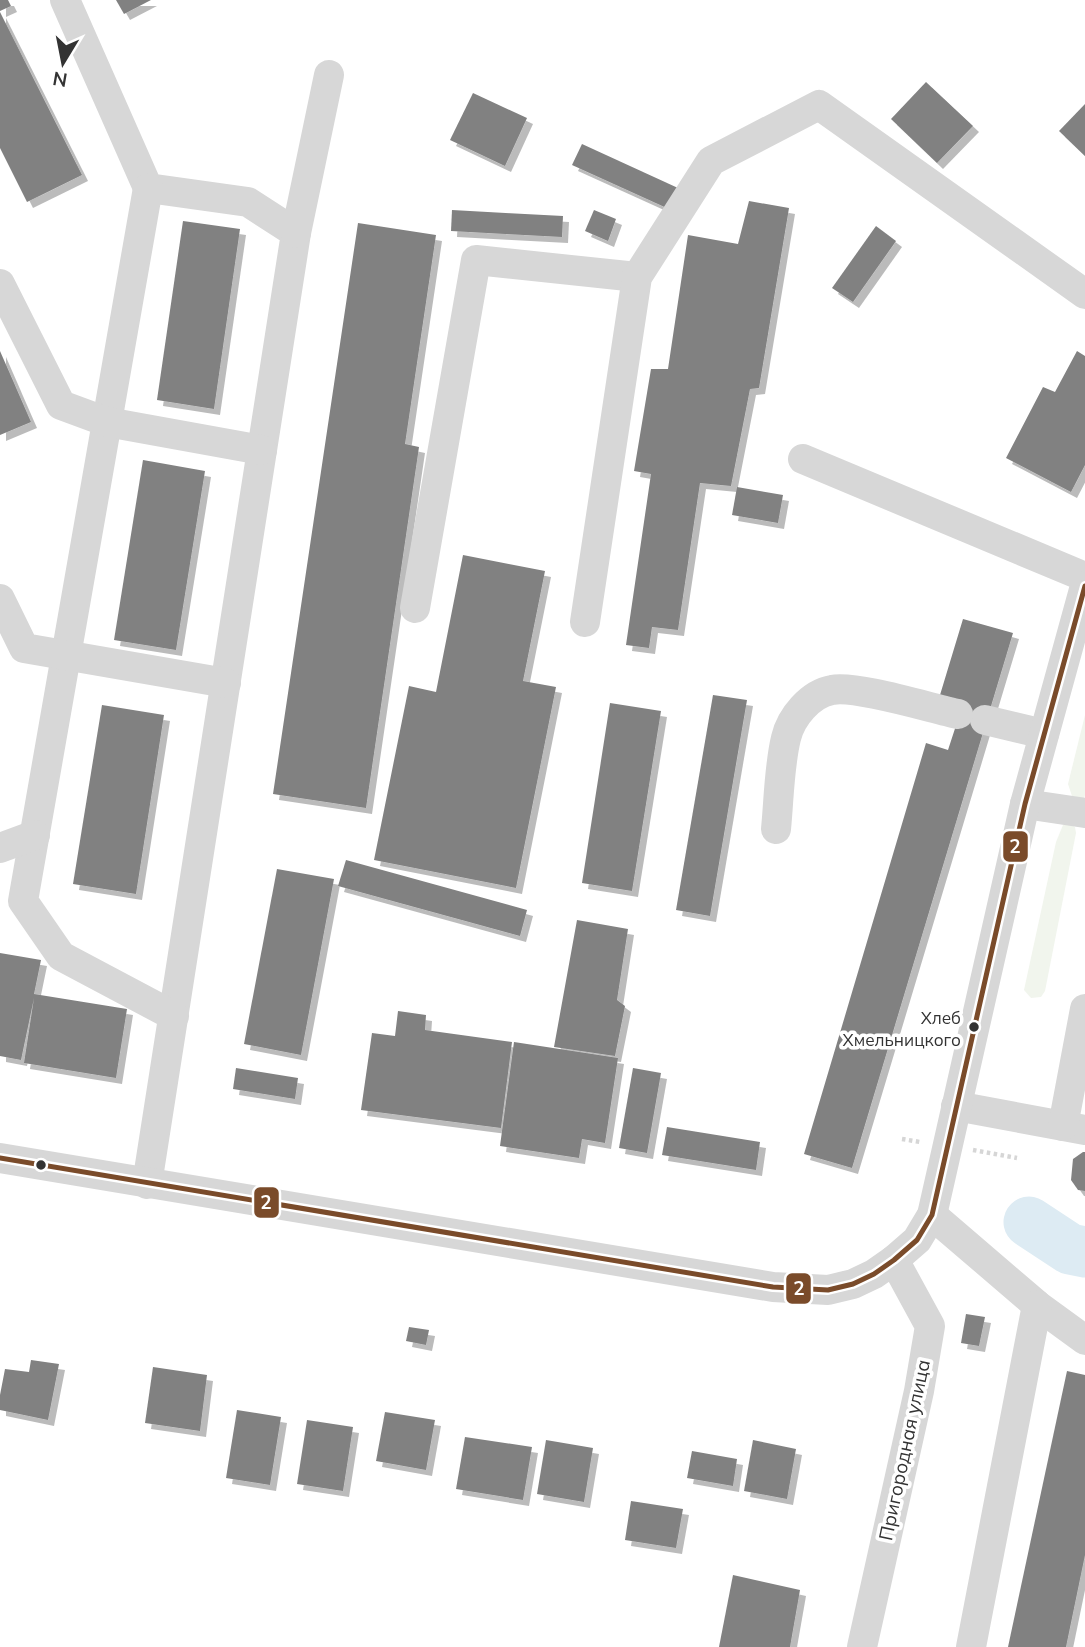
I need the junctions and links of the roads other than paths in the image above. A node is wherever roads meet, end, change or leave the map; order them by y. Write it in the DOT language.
graph roads {
  1 [pos="65,0"];
  2 [pos="329,75"];
  3 [pos="148,188"];
  4 [pos="296,233"];
  5 [pos="636,276"];
  6 [pos="0,284"];
  7 [pos="1085,294"];
  8 [pos="107,422"];
  9 [pos="262,450"];
  10 [pos="803,458"];
  11 [pos="1085,577"];
  12 [pos="1085,586"];
  13 [pos="0,599"];
  14 [pos="415,608"];
  15 [pos="585,622"];
  16 [pos="66,655"];
  17 [pos="226,683"];
  18 [pos="1044,734"];
  19 [pos="1025,804"];
  20 [pos="1085,813"];
  21 [pos="776,829"];
  22 [pos="35,835"];
  23 [pos="0,848"];
  24 [pos="0,881"];
  25 [pos="23,901"];
  26 [pos="1085,1009"];
  27 [pos="174,1016"];
  28 [pos="957,1106"];
  29 [pos="1074,1128"];
  30 [pos="0,1158"];
  31 [pos="147,1184"];
  32 [pos="932,1216"];
  33 [pos="894,1260"];
  34 [pos="1037,1305"];
  35 [pos="1085,1340"];
  36 [pos="862,1647"];
  37 [pos="971,1647"];
  1 -- 3 [label="street"];
  2 -- 4 [label="street"];
  3 -- 4 [label="street"];
  3 -- 8 [label="street"];
  4 -- 9 [label="street"];
  5 -- 7 [label="street"];
  5 -- 14 [label="street"];
  5 -- 15 [label="street"];
  6 -- 8 [label="street"];
  8 -- 9 [label="street"];
  8 -- 16 [label="street"];
  9 -- 17 [label="street"];
  10 -- 11 [label="street"];
  12 -- 18 [label="street"];
  13 -- 16 [label="street"];
  16 -- 17 [label="street"];
  16 -- 22 [label="street"];
  17 -- 27 [label="street"];
  18 -- 19 [label="street"];
  18 -- 21 [label="street"];
  19 -- 20 [label="street"];
  19 -- 28 [label="street"];
  22 -- 23 [label="street"];
  22 -- 25 [label="street"];
  24 -- 25 [label="street"];
  25 -- 27 [label="street"];
  26 -- 29 [label="street"];
  27 -- 31 [label="street"];
  28 -- 29 [label="street"];
  28 -- 32 [label="street"];
  30 -- 31 [label="street"];
  31 -- 33 [label="street"];
  32 -- 33 [label="street"];
  32 -- 34 [label="street"];
  33 -- 36 [label="street, Пригородная улица"];
  34 -- 35 [label="street"];
  34 -- 37 [label="street"];
}
